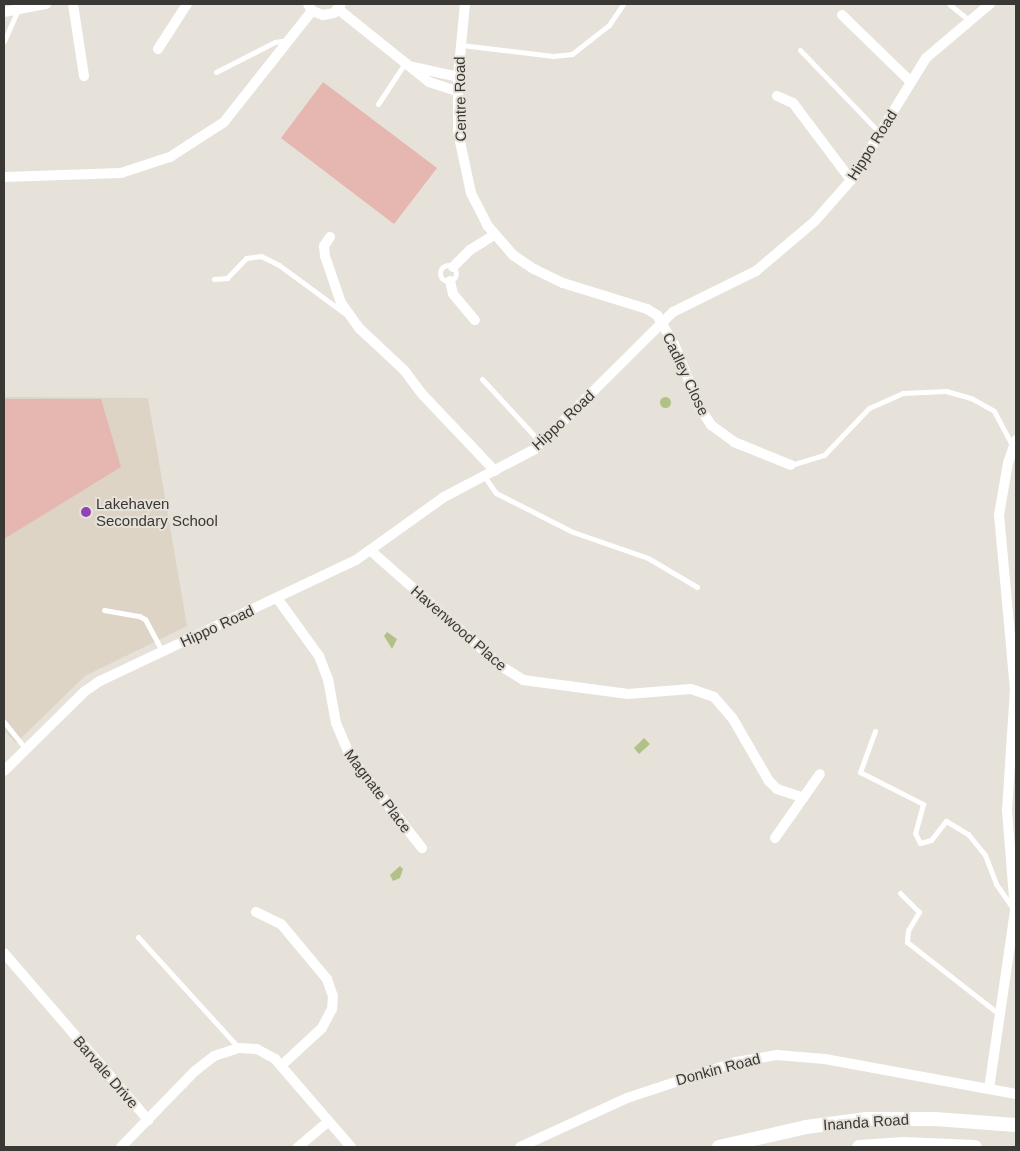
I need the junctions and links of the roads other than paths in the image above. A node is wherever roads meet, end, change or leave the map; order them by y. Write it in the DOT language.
graph roads {
  1 [pos="46,4"];
  2 [pos="73,4"];
  3 [pos="187,4"];
  4 [pos="465,4"];
  5 [pos="623,4"];
  6 [pos="949,4"];
  7 [pos="990,4"];
  8 [pos="340,6"];
  9 [pos="310,7"];
  10 [pos="18,9"];
  11 [pos="4,12"];
  12 [pos="842,15"];
  13 [pos="969,20"];
  14 [pos="290,40"];
  15 [pos="4,41"];
  16 [pos="460,45"];
  17 [pos="158,49"];
  18 [pos="800,50"];
  19 [pos="408,65"];
  20 [pos="216,72"];
  21 [pos="84,76"];
  22 [pos="458,77"];
  23 [pos="911,82"];
  24 [pos="457,91"];
  25 [pos="777,96"];
  26 [pos="378,104"];
  27 [pos="880,134"];
  28 [pos="4,177"];
  29 [pos="851,180"];
  30 [pos="494,235"];
  31 [pos="330,237"];
  32 [pos="453,267"];
  33 [pos="214,279"];
  34 [pos="450,281"];
  35 [pos="352,319"];
  36 [pos="475,320"];
  37 [pos="661,323"];
  38 [pos="482,379"];
  39 [pos="541,444"];
  40 [pos="1015,444"];
  41 [pos="791,465"];
  42 [pos="495,471"];
  43 [pos="484,476"];
  44 [pos="370,550"];
  45 [pos="697,587"];
  46 [pos="277,598"];
  47 [pos="104,610"];
  48 [pos="162,651"];
  49 [pos="4,722"];
  50 [pos="875,731"];
  51 [pos="26,749"];
  52 [pos="4,770"];
  53 [pos="820,774"];
  54 [pos="804,798"];
  55 [pos="775,838"];
  56 [pos="422,848"];
  57 [pos="900,893"];
  58 [pos="1015,910"];
  59 [pos="256,912"];
  60 [pos="138,937"];
  61 [pos="4,953"];
  62 [pos="1000,1015"];
  63 [pos="238,1048"];
  64 [pos="282,1065"];
  65 [pos="989,1089"];
  66 [pos="1016,1094"];
  67 [pos="148,1120"];
  68 [pos="329,1121"];
  69 [pos="1016,1125"];
  70 [pos="121,1147"];
  71 [pos="298,1147"];
  72 [pos="351,1147"];
  73 [pos="520,1147"];
  74 [pos="718,1147"];
  75 [pos="860,1147"];
  76 [pos="975,1147"];
  1 -- 10 [label="street"];
  2 -- 21 [label="street"];
  3 -- 17 [label="street"];
  4 -- 16 [label="street, Centre Road"];
  5 -- 16 [label="lane"];
  6 -- 13 [label="lane"];
  7 -- 13 [label="street, Hippo Road"];
  8 -- 9 [label="street"];
  8 -- 19 [label="street"];
  9 -- 14 [label="street"];
  10 -- 11 [label="street"];
  10 -- 15 [label="lane"];
  12 -- 23 [label="street"];
  13 -- 23 [label="street, Hippo Road"];
  14 -- 20 [label="lane"];
  14 -- 28 [label="street"];
  16 -- 22 [label="street, Centre Road"];
  18 -- 27 [label="lane"];
  19 -- 22 [label="street"];
  19 -- 24 [label="street"];
  19 -- 26 [label="lane"];
  22 -- 24 [label="street, Centre Road"];
  23 -- 27 [label="street, Hippo Road"];
  24 -- 30 [label="street, Centre Road"];
  25 -- 29 [label="street"];
  27 -- 29 [label="street, Hippo Road"];
  29 -- 37 [label="street, Hippo Road"];
  30 -- 32 [label="street"];
  30 -- 37 [label="street, Centre Road"];
  31 -- 35 [label="street"];
  32 -- 34 [label="lane"];
  32 -- 34 [label="lane"];
  33 -- 35 [label="lane"];
  34 -- 36 [label="street"];
  35 -- 42 [label="street"];
  37 -- 39 [label="street, Hippo Road"];
  37 -- 41 [label="street, Cadley Close"];
  38 -- 39 [label="lane"];
  39 -- 42 [label="street, Hippo Road"];
  40 -- 41 [label="lane"];
  40 -- 58 [label="street"];
  42 -- 43 [label="street, Hippo Road"];
  43 -- 44 [label="street, Hippo Road"];
  43 -- 45 [label="lane"];
  44 -- 46 [label="street, Hippo Road"];
  44 -- 54 [label="street, Havenwood Place"];
  46 -- 48 [label="street, Hippo Road"];
  46 -- 56 [label="street, Magnate Place"];
  47 -- 48 [label="lane"];
  48 -- 51 [label="street, Hippo Road"];
  49 -- 51 [label="lane"];
  50 -- 58 [label="lane"];
  51 -- 52 [label="street, Hippo Road"];
  53 -- 54 [label="street"];
  54 -- 55 [label="street"];
  57 -- 62 [label="lane"];
  58 -- 62 [label="street"];
  59 -- 64 [label="street"];
  60 -- 63 [label="lane"];
  61 -- 67 [label="street, Barvale Drive"];
  62 -- 65 [label="street"];
  63 -- 64 [label="street"];
  63 -- 67 [label="street, Barvale Drive"];
  64 -- 68 [label="street"];
  65 -- 66 [label="street, Donkin Road"];
  65 -- 73 [label="street, Donkin Road"];
  67 -- 70 [label="street"];
  68 -- 71 [label="street"];
  68 -- 72 [label="street"];
  69 -- 74 [label="main road, Inanda Road"];
  75 -- 76 [label="main road, Inanda Road"];
}
